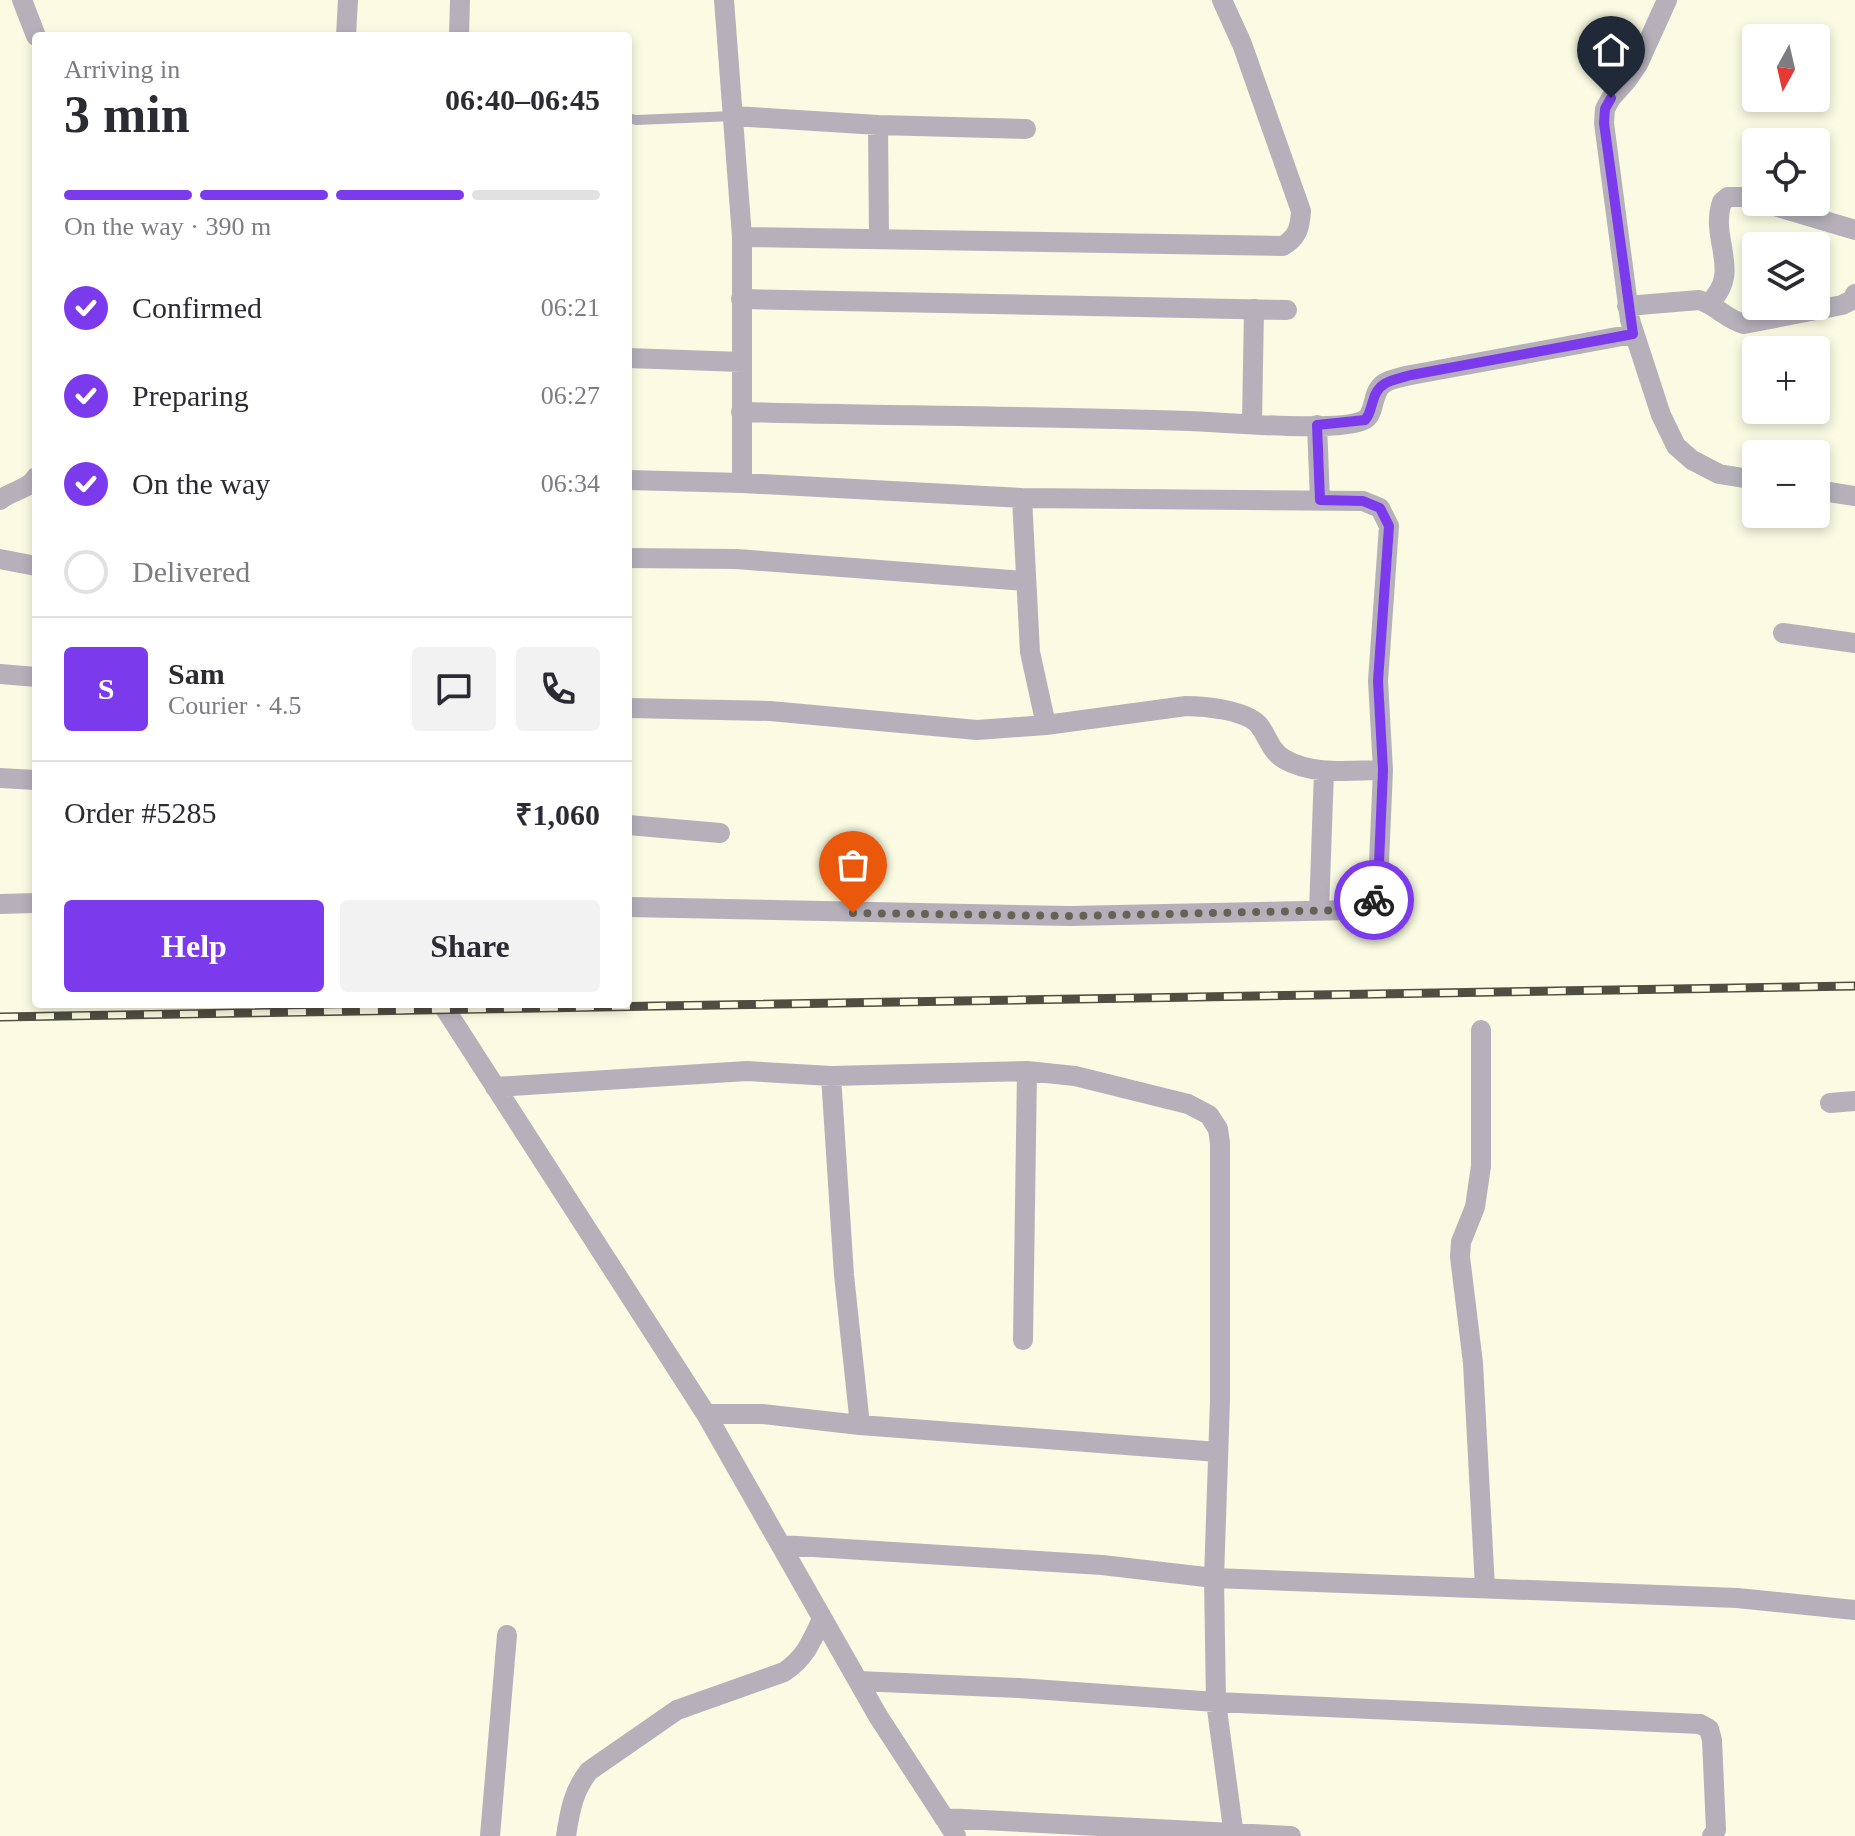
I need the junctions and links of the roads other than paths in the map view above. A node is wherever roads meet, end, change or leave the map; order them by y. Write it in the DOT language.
graph roads {
  1 [pos="22,0"];
  2 [pos="348,0"];
  3 [pos="460,0"];
  4 [pos="724,0"];
  5 [pos="1222,0"];
  6 [pos="1667,0"];
  7 [pos="34,32"];
  8 [pos="346,32"];
  9 [pos="459,32"];
  10 [pos="734,116"];
  11 [pos="632,119"];
  12 [pos="878,125"];
  13 [pos="1026,129"];
  14 [pos="1742,197"];
  15 [pos="1809,216"];
  16 [pos="1855,230"];
  17 [pos="742,237"];
  18 [pos="879,240"];
  19 [pos="1855,294"];
  20 [pos="741,299"];
  21 [pos="1709,303"];
  22 [pos="1627,306"];
  23 [pos="1254,309"];
  24 [pos="1287,310"];
  25 [pos="1633,334"];
  26 [pos="632,358"];
  27 [pos="741,362"];
  28 [pos="741,412"];
  29 [pos="1252,423"];
  30 [pos="1317,425"];
  31 [pos="1742,478"];
  32 [pos="632,480"];
  33 [pos="32,482"];
  34 [pos="742,483"];
  35 [pos="1830,492"];
  36 [pos="1855,496"];
  37 [pos="1022,498"];
  38 [pos="0,500"];
  39 [pos="1320,500"];
  40 [pos="632,558"];
  41 [pos="0,559"];
  42 [pos="32,565"];
  43 [pos="1025,581"];
  44 [pos="1783,633"];
  45 [pos="1855,643"];
  46 [pos="0,674"];
  47 [pos="32,677"];
  48 [pos="632,708"];
  49 [pos="1046,725"];
  50 [pos="1383,770"];
  51 [pos="1324,771"];
  52 [pos="0,778"];
  53 [pos="32,780"];
  54 [pos="632,825"];
  55 [pos="720,833"];
  56 [pos="32,903"];
  57 [pos="0,904"];
  58 [pos="632,907"];
  59 [pos="1319,911"];
  60 [pos="445,1008"];
  61 [pos="1481,1030"];
  62 [pos="1027,1071"];
  63 [pos="831,1076"];
  64 [pos="495,1087"];
  65 [pos="1855,1101"];
  66 [pos="1830,1103"];
  67 [pos="1023,1340"];
  68 [pos="706,1414"];
  69 [pos="860,1425"];
  70 [pos="1218,1452"];
  71 [pos="781,1545"];
  72 [pos="1214,1578"];
  73 [pos="1485,1588"];
  74 [pos="1855,1610"];
  75 [pos="822,1619"];
  76 [pos="507,1635"];
  77 [pos="858,1681"];
  78 [pos="1216,1702"];
  79 [pos="944,1818"];
  80 [pos="1234,1835"];
  81 [pos="490,1836"];
  82 [pos="566,1836"];
  83 [pos="956,1836"];
  84 [pos="1291,1836"];
  85 [pos="1712,1836"];
  1 -- 7 [label="street"];
  2 -- 8 [label="street"];
  3 -- 9 [label="street"];
  4 -- 10 [label="street"];
  5 -- 18 [label="street"];
  6 -- 22 [label="street"];
  10 -- 11 [label="lane"];
  10 -- 12 [label="street"];
  10 -- 17 [label="street"];
  12 -- 13 [label="street"];
  12 -- 18 [label="street"];
  14 -- 21 [label="street"];
  15 -- 16 [label="street"];
  17 -- 18 [label="street"];
  17 -- 20 [label="street"];
  19 -- 21 [label="street"];
  20 -- 23 [label="street"];
  20 -- 27 [label="street"];
  21 -- 22 [label="street"];
  22 -- 25 [label="street"];
  23 -- 24 [label="street"];
  23 -- 29 [label="street"];
  25 -- 30 [label="street"];
  25 -- 31 [label="street"];
  26 -- 27 [label="street"];
  27 -- 28 [label="street"];
  28 -- 29 [label="street"];
  28 -- 34 [label="street"];
  29 -- 30 [label="street"];
  30 -- 39 [label="street"];
  32 -- 34 [label="street"];
  33 -- 38 [label="street"];
  34 -- 37 [label="street"];
  35 -- 36 [label="street"];
  37 -- 39 [label="street"];
  37 -- 43 [label="street"];
  39 -- 50 [label="street"];
  40 -- 43 [label="street"];
  41 -- 42 [label="street"];
  43 -- 49 [label="street"];
  44 -- 45 [label="street"];
  46 -- 47 [label="street"];
  48 -- 49 [label="street"];
  49 -- 51 [label="street"];
  50 -- 51 [label="street"];
  50 -- 59 [label="street"];
  51 -- 59 [label="street"];
  52 -- 53 [label="street"];
  54 -- 55 [label="street"];
  56 -- 57 [label="street"];
  58 -- 59 [label="street"];
  60 -- 64 [label="street"];
  61 -- 73 [label="street"];
  62 -- 63 [label="street"];
  62 -- 67 [label="street"];
  62 -- 70 [label="street"];
  63 -- 64 [label="street"];
  63 -- 69 [label="street"];
  64 -- 68 [label="street"];
  65 -- 66 [label="street"];
  68 -- 69 [label="street"];
  68 -- 71 [label="street"];
  69 -- 70 [label="street"];
  70 -- 72 [label="street"];
  71 -- 72 [label="street"];
  71 -- 75 [label="street"];
  72 -- 73 [label="street"];
  72 -- 78 [label="street"];
  73 -- 74 [label="street"];
  75 -- 77 [label="street"];
  75 -- 82 [label="street"];
  76 -- 81 [label="street"];
  77 -- 78 [label="street"];
  77 -- 79 [label="street"];
  78 -- 80 [label="street"];
  78 -- 85 [label="street"];
  79 -- 80 [label="street"];
  79 -- 83 [label="street"];
  80 -- 84 [label="street"];
}
